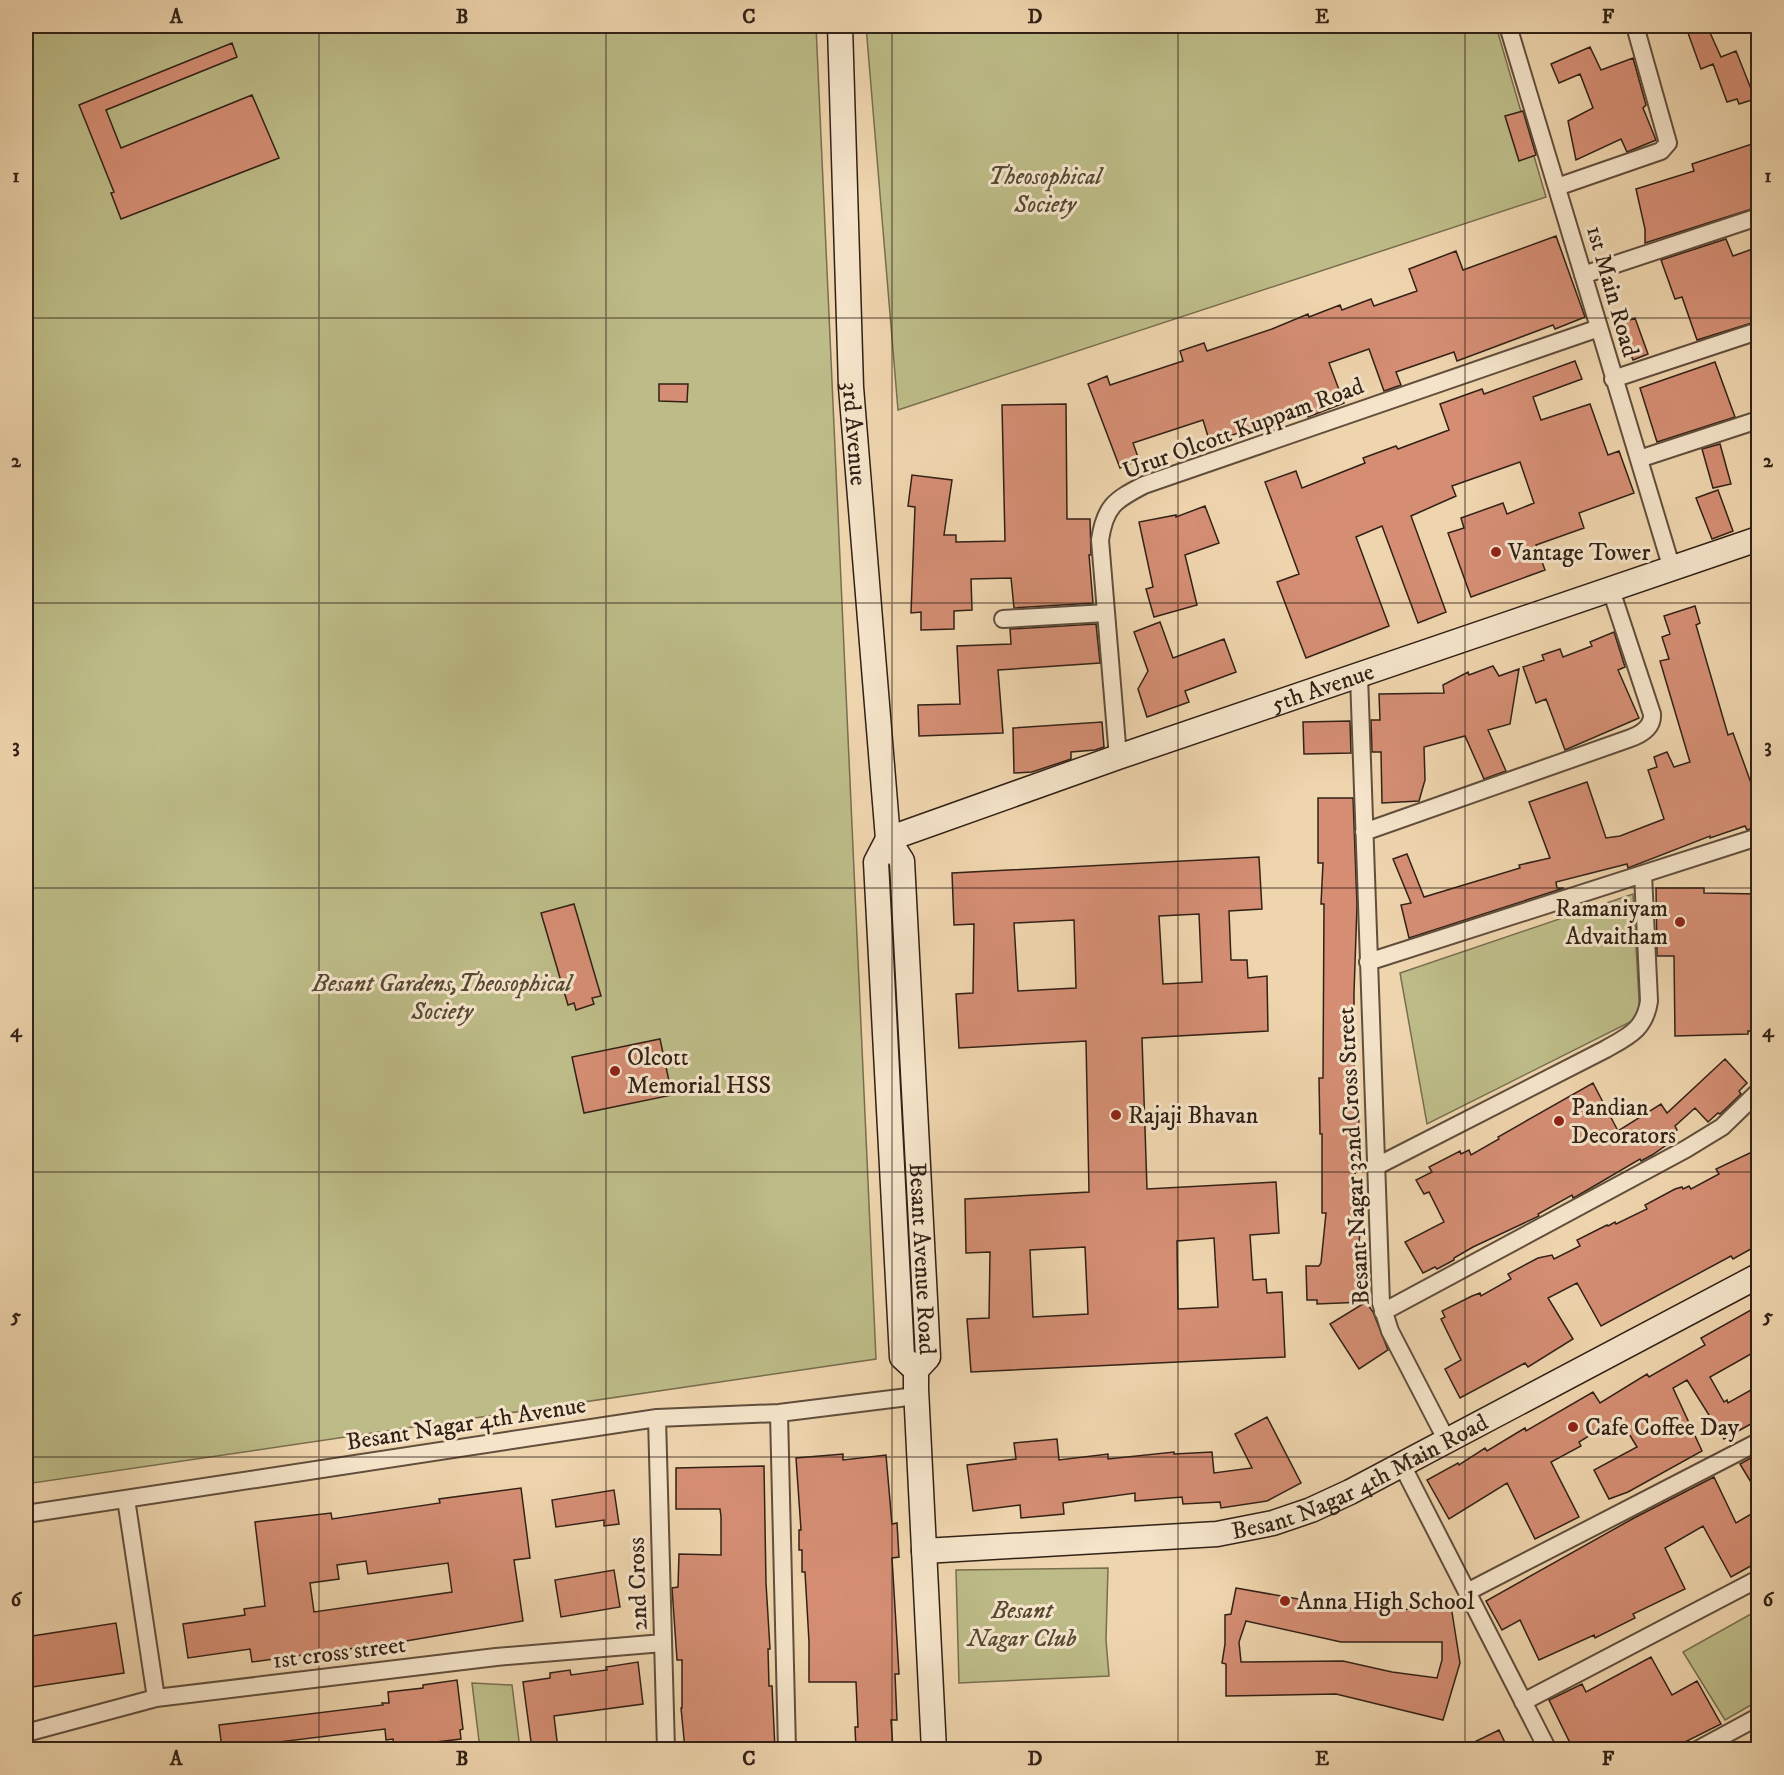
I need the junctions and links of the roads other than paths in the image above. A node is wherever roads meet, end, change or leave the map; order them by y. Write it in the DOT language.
graph roads {
  1 [pos="840,26"];
  2 [pos="1508,26"];
  3 [pos="1635,26"];
  4 [pos="1557,187"];
  5 [pos="1758,217"];
  6 [pos="1583,275"];
  7 [pos="1599,328"];
  8 [pos="1758,331"];
  9 [pos="1613,379"];
  10 [pos="1758,420"];
  11 [pos="1639,459"];
  12 [pos="1758,539"];
  13 [pos="1672,569"];
  14 [pos="1611,590"];
  15 [pos="1106,613"];
  16 [pos="1003,619"];
  17 [pos="1359,676"];
  18 [pos="1118,757"];
  19 [pos="1364,832"];
  20 [pos="1758,837"];
  21 [pos="888,839"];
  22 [pos="1643,874"];
  23 [pos="1368,962"];
  24 [pos="1758,1092"];
  25 [pos="1375,1167"];
  26 [pos="1758,1276"];
  27 [pos="1383,1312"];
  28 [pos="916,1396"];
  29 [pos="779,1413"];
  30 [pos="657,1418"];
  31 [pos="1447,1441"];
  32 [pos="1758,1442"];
  33 [pos="1402,1465"];
  34 [pos="126,1499"];
  35 [pos="26,1514"];
  36 [pos="924,1551"];
  37 [pos="1758,1579"];
  38 [pos="1467,1592"];
  39 [pos="663,1643"];
  40 [pos="156,1698"];
  41 [pos="1523,1702"];
  42 [pos="1758,1717"];
  43 [pos="26,1733"];
  44 [pos="666,1749"];
  45 [pos="787,1749"];
  46 [pos="934,1749"];
  47 [pos="1548,1749"];
  48 [pos="1696,1749"];
  1 -- 21 [label="street, 3rd Avenue"];
  2 -- 4 [label="street, 1st Main Road"];
  3 -- 4 [label="street"];
  4 -- 6 [label="street, 1st Main Road"];
  5 -- 6 [label="street"];
  6 -- 7 [label="street, 1st Main Road"];
  7 -- 9 [label="street, 1st Main Road"];
  7 -- 15 [label="street, Urur Olcott Kuppam Road"];
  8 -- 9 [label="street"];
  9 -- 11 [label="street, 1st Main Road"];
  10 -- 11 [label="street"];
  11 -- 13 [label="street, 1st Main Road"];
  12 -- 13 [label="street, 5th Avenue"];
  13 -- 14 [label="street, 5th Avenue"];
  14 -- 17 [label="street, 5th Avenue"];
  14 -- 19 [label="street"];
  15 -- 16 [label="street"];
  15 -- 18 [label="street, Urur Olcott Kuppam Road"];
  17 -- 18 [label="street, 5th Avenue"];
  17 -- 19 [label="street, Besant Nagar 32nd Cross Street"];
  18 -- 21 [label="street, 5th Avenue"];
  19 -- 23 [label="street, Besant Nagar 32nd Cross Street"];
  20 -- 22 [label="street"];
  21 -- 28 [label="street, Besant Avenue Road"];
  22 -- 23 [label="street"];
  22 -- 25 [label="street"];
  23 -- 25 [label="street, Besant Nagar 32nd Cross Street"];
  24 -- 27 [label="street"];
  25 -- 27 [label="street, Besant Nagar 32nd Cross Street"];
  26 -- 31 [label="street, Besant Nagar 4th Main Road"];
  27 -- 31 [label="street, Besant Nagar 32nd Cross Street"];
  28 -- 29 [label="street, Besant Nagar 4th Avenue"];
  28 -- 36 [label="street, Besant Avenue Road"];
  29 -- 30 [label="street, Besant Nagar 4th Avenue"];
  29 -- 45 [label="street"];
  30 -- 34 [label="street, Besant Nagar 4th Avenue"];
  30 -- 39 [label="street, 2nd Cross"];
  31 -- 33 [label="street, Besant Nagar 4th Main Road"];
  32 -- 38 [label="street"];
  33 -- 36 [label="street, Besant Nagar 4th Main Road"];
  33 -- 38 [label="street"];
  34 -- 35 [label="street, Besant Nagar 4th Avenue"];
  34 -- 40 [label="street"];
  36 -- 46 [label="street, Besant Avenue Road"];
  37 -- 41 [label="street"];
  38 -- 41 [label="street"];
  39 -- 40 [label="street, 1st cross street"];
  39 -- 44 [label="street, 2nd Cross"];
  40 -- 43 [label="street, 1st cross street"];
  41 -- 47 [label="street"];
  42 -- 48 [label="street"];
}
